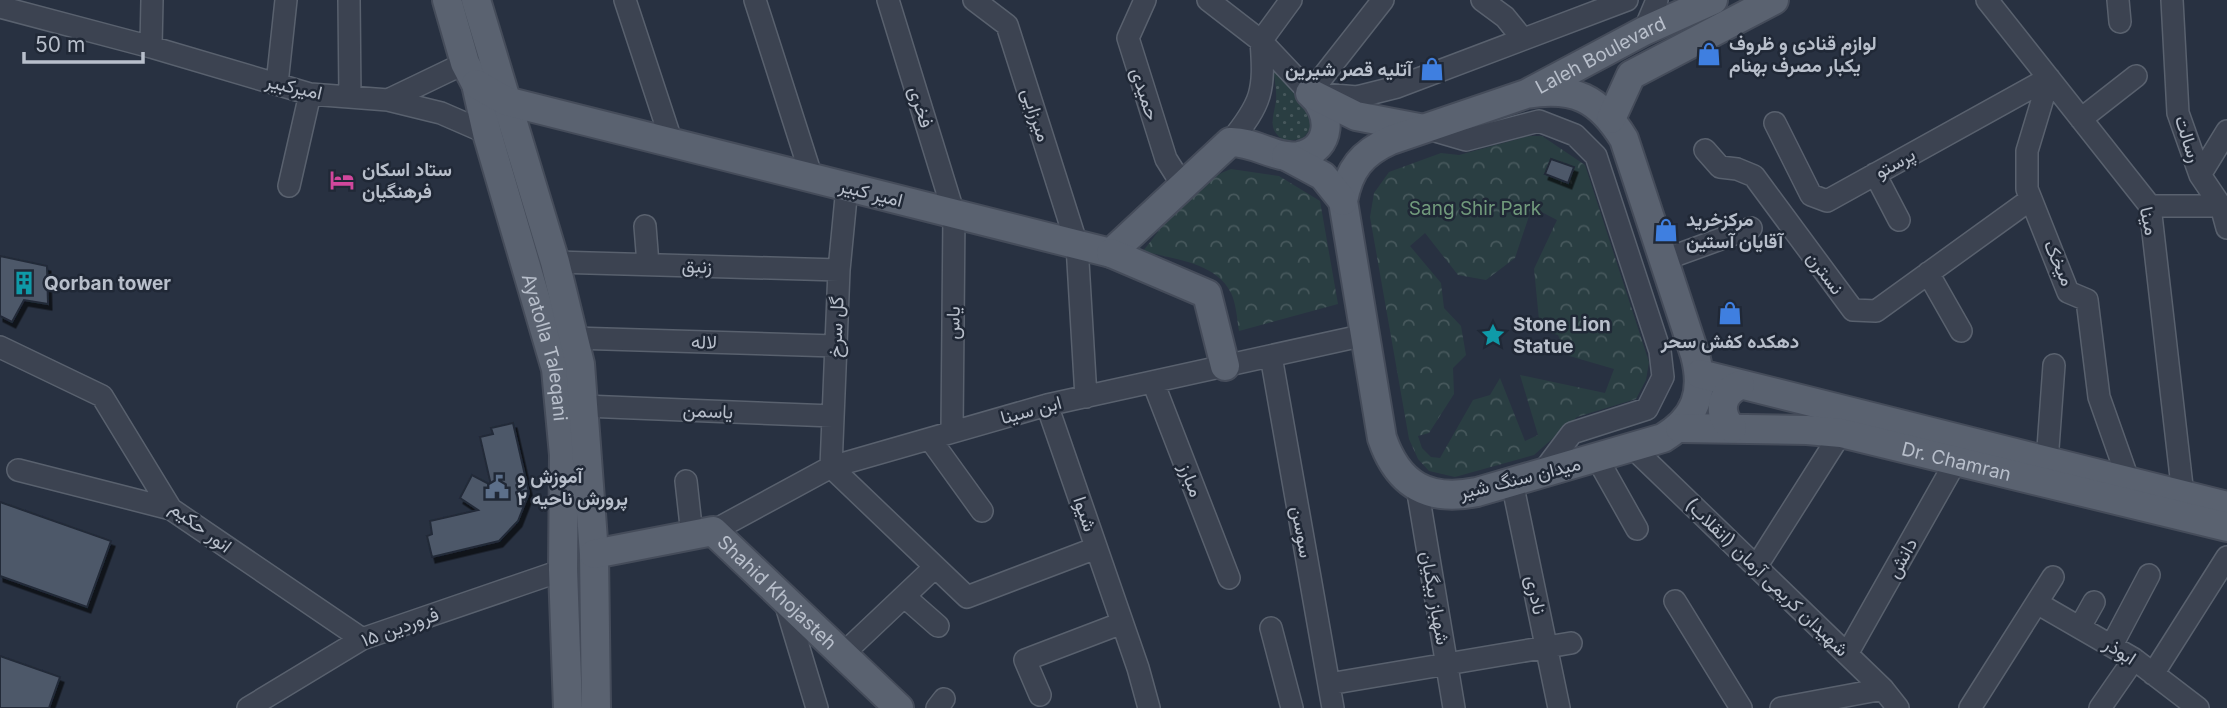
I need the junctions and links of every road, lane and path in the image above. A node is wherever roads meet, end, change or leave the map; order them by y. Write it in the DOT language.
graph roads {
  1 [pos="152,0"];
  2 [pos="286,0"];
  3 [pos="349,0"];
  4 [pos="447,0"];
  5 [pos="476,0"];
  6 [pos="625,0"];
  7 [pos="755,0"];
  8 [pos="888,0"];
  9 [pos="974,0"];
  10 [pos="1145,0"];
  11 [pos="1208,0"];
  12 [pos="1291,0"];
  13 [pos="1383,0"];
  14 [pos="1482,0"];
  15 [pos="1627,0"];
  16 [pos="1657,0"];
  17 [pos="1713,0"];
  18 [pos="1774,0"];
  19 [pos="1987,0"];
  20 [pos="2118,0"];
  21 [pos="2172,0"];
  22 [pos="0,7"];
  23 [pos="1234,9"];
  24 [pos="2120,22"];
  25 [pos="1644,32"];
  26 [pos="1522,38"];
  27 [pos="1261,41"];
  28 [pos="151,47"];
  29 [pos="470,74"];
  30 [pos="1631,75"];
  31 [pos="2136,76"];
  32 [pos="2049,78"];
  33 [pos="277,84"];
  34 [pos="1310,93"];
  35 [pos="1527,93"];
  36 [pos="310,94"];
  37 [pos="351,97"];
  38 [pos="387,100"];
  39 [pos="506,101"];
  40 [pos="1611,119"];
  41 [pos="2081,119"];
  42 [pos="1775,123"];
  43 [pos="1425,128"];
  44 [pos="2227,131"];
  45 [pos="486,133"];
  46 [pos="1230,142"];
  47 [pos="672,143"];
  48 [pos="1705,150"];
  49 [pos="1286,156"];
  50 [pos="1875,174"];
  51 [pos="2200,175"];
  52 [pos="812,178"];
  53 [pos="289,186"];
  54 [pos="1183,186"];
  55 [pos="847,187"];
  56 [pos="2031,199"];
  57 [pos="1343,201"];
  58 [pos="522,202"];
  59 [pos="2150,206"];
  60 [pos="2224,208"];
  61 [pos="954,214"];
  62 [pos="1899,220"];
  63 [pos="645,226"];
  64 [pos="1751,228"];
  65 [pos="2227,228"];
  66 [pos="1077,245"];
  67 [pos="1111,254"];
  68 [pos="1663,260"];
  69 [pos="555,262"];
  70 [pos="648,264"];
  71 [pos="839,270"];
  72 [pos="1928,273"];
  73 [pos="1961,331"];
  74 [pos="1366,335"];
  75 [pos="573,338"];
  76 [pos="835,346"];
  77 [pos="0,347"];
  78 [pos="1271,356"];
  79 [pos="2054,365"];
  80 [pos="1225,366"];
  81 [pos="1700,374"];
  82 [pos="1153,382"];
  83 [pos="1740,385"];
  84 [pos="1086,397"];
  85 [pos="1047,405"];
  86 [pos="584,406"];
  87 [pos="833,416"];
  88 [pos="1680,428"];
  89 [pos="1732,428"];
  90 [pos="952,432"];
  91 [pos="1841,433"];
  92 [pos="930,439"];
  93 [pos="1633,448"];
  94 [pos="1597,458"];
  95 [pos="1956,461"];
  96 [pos="2047,462"];
  97 [pos="831,467"];
  98 [pos="18,470"];
  99 [pos="1542,473"];
  100 [pos="686,481"];
  101 [pos="1512,482"];
  102 [pos="2129,482"];
  103 [pos="1416,487"];
  104 [pos="2183,495"];
  105 [pos="2227,506"];
  106 [pos="171,509"];
  107 [pos="982,511"];
  108 [pos="2227,527"];
  109 [pos="1637,529"];
  110 [pos="702,533"];
  111 [pos="1096,548"];
  112 [pos="594,554"];
  113 [pos="2227,557"];
  114 [pos="935,567"];
  115 [pos="1756,567"];
  116 [pos="563,570"];
  117 [pos="2150,575"];
  118 [pos="2053,577"];
  119 [pos="1229,578"];
  120 [pos="905,597"];
  121 [pos="784,598"];
  122 [pos="1675,601"];
  123 [pos="2094,602"];
  124 [pos="2037,603"];
  125 [pos="1122,623"];
  126 [pos="938,626"];
  127 [pos="2080,626"];
  128 [pos="1271,628"];
  129 [pos="362,639"];
  130 [pos="1571,643"];
  131 [pos="2112,645"];
  132 [pos="1547,648"];
  133 [pos="843,654"];
  134 [pos="1847,654"];
  135 [pos="2134,659"];
  136 [pos="1447,665"];
  137 [pos="2153,674"];
  138 [pos="1329,684"];
  139 [pos="1884,689"];
  140 [pos="1040,695"];
  141 [pos="248,708"];
  142 [pos="568,708"];
  143 [pos="596,708"];
  144 [pos="817,708"];
  145 [pos="899,708"];
  146 [pos="1149,708"];
  147 [pos="1292,708"];
  148 [pos="1333,708"];
  149 [pos="1454,708"];
  150 [pos="1559,708"];
  151 [pos="1741,708"];
  152 [pos="1781,708"];
  153 [pos="1898,708"];
  154 [pos="1970,708"];
  155 [pos="2100,708"];
  156 [pos="2198,708"];
  1 -- 28 [label="street"];
  2 -- 33 [label="street"];
  3 -- 37 [label="street"];
  4 -- 29 [label="main road, Ayatolla Taleqani"];
  5 -- 39 [label="main road, Ayatolla Taleqani"];
  6 -- 47 [label="street"];
  7 -- 52 [label="street"];
  8 -- 61 [label="street, فخری"];
  9 -- 66 [label="street, میرزایی"];
  10 -- 54 [label="street, حمیدی"];
  11 -- 23 [label="street"];
  12 -- 27 [label="street"];
  13 -- 34 [label="street"];
  14 -- 26 [label="street"];
  15 -- 26 [label="street"];
  16 -- 25 [label="street"];
  17 -- 25 [label="main road, Laleh Boulevard"];
  18 -- 30 [label="main road, Laleh Boulevard"];
  19 -- 32 [label="street, مینا"];
  20 -- 24 [label="street"];
  21 -- 51 [label="street, رسالت"];
  22 -- 28 [label="street, امیرکبیر"];
  23 -- 27 [label="street"];
  25 -- 30 [label="main road"];
  25 -- 35 [label="main road, Laleh Boulevard"];
  26 -- 34 [label="street"];
  27 -- 34 [label="street"];
  27 -- 46 [label="street"];
  28 -- 33 [label="street, امیرکبیر"];
  29 -- 38 [label="street"];
  29 -- 39 [label="main road, امیر کبیر"];
  29 -- 45 [label="main road, Ayatolla Taleqani"];
  30 -- 40 [label="main road, Laleh Boulevard"];
  31 -- 41 [label="street"];
  32 -- 41 [label="street, مینا"];
  32 -- 50 [label="street, پرستو"];
  32 -- 56 [label="street, میخک"];
  33 -- 36 [label="street, امیرکبیر"];
  34 -- 43 [label="main road"];
  34 -- 49 [label="main road"];
  35 -- 40 [label="main road"];
  35 -- 43 [label="main road"];
  36 -- 37 [label="street, امیرکبیر"];
  36 -- 53 [label="street"];
  37 -- 38 [label="street, امیرکبیر"];
  38 -- 45 [label="street, امیرکبیر"];
  39 -- 47 [label="main road, امیر کبیر"];
  39 -- 58 [label="main road, Ayatolla Taleqani"];
  40 -- 68 [label="main road"];
  41 -- 59 [label="street, مینا"];
  42 -- 50 [label="street, پرستو"];
  43 -- 57 [label="main road"];
  43 -- 99 [label="street"];
  44 -- 51 [label="street"];
  45 -- 58 [label="main road, Ayatolla Taleqani"];
  46 -- 49 [label="main road"];
  46 -- 54 [label="main road"];
  47 -- 52 [label="main road, امیر کبیر"];
  48 -- 72 [label="street, نسترن"];
  49 -- 57 [label="main road"];
  50 -- 62 [label="street"];
  51 -- 60 [label="street, رسالت"];
  52 -- 55 [label="main road, امیر کبیر"];
  54 -- 67 [label="main road"];
  55 -- 61 [label="main road, امیر کبیر"];
  55 -- 71 [label="street, گل سرخ"];
  56 -- 72 [label="street, نسترن"];
  56 -- 102 [label="street, میخک"];
  57 -- 74 [label="main road"];
  58 -- 69 [label="main road, Ayatolla Taleqani"];
  58 -- 116 [label="main road, Ayatolla Taleqani"];
  59 -- 60 [label="street"];
  59 -- 104 [label="street, مینا"];
  60 -- 65 [label="street, رسالت"];
  61 -- 66 [label="main road, امیر کبیر"];
  61 -- 90 [label="street, یاس"];
  63 -- 70 [label="street"];
  64 -- 68 [label="street"];
  66 -- 67 [label="main road, امیر کبیر"];
  66 -- 84 [label="street, میرزایی"];
  67 -- 80 [label="main road, امیر کبیر"];
  68 -- 81 [label="main road"];
  69 -- 70 [label="street, زنبق"];
  69 -- 75 [label="main road, Ayatolla Taleqani"];
  70 -- 71 [label="street, زنبق"];
  71 -- 76 [label="street, گل سرخ"];
  72 -- 73 [label="street"];
  74 -- 78 [label="street, ابن سینا"];
  74 -- 103 [label="main road"];
  75 -- 76 [label="street, لاله"];
  75 -- 86 [label="main road, Ayatolla Taleqani"];
  76 -- 87 [label="street, گل سرخ"];
  77 -- 106 [label="street, انور حکیم"];
  78 -- 80 [label="street, ابن سینا"];
  78 -- 138 [label="street, سوسن"];
  79 -- 96 [label="street"];
  80 -- 82 [label="street, ابن سینا"];
  81 -- 83 [label="main road, Dr. Chamran"];
  81 -- 88 [label="main road"];
  82 -- 84 [label="street, ابن سینا"];
  82 -- 119 [label="street, مبارز"];
  83 -- 89 [label="main road"];
  83 -- 96 [label="main road, Dr. Chamran"];
  84 -- 85 [label="street, ابن سینا"];
  85 -- 90 [label="street, ابن سینا"];
  85 -- 111 [label="street, شیوا"];
  86 -- 87 [label="street, یاسمن"];
  86 -- 112 [label="main road, Ayatolla Taleqani"];
  87 -- 97 [label="street, گل سرخ"];
  88 -- 89 [label="main road, Dr. Chamran"];
  88 -- 93 [label="main road, میدان سنگ شیر"];
  89 -- 91 [label="main road, Dr. Chamran"];
  90 -- 92 [label="street, ابن سینا"];
  91 -- 95 [label="main road, Dr. Chamran"];
  91 -- 115 [label="street"];
  92 -- 97 [label="street, ابن سینا"];
  92 -- 107 [label="street"];
  93 -- 94 [label="main road, میدان سنگ شیر"];
  93 -- 115 [label="street, شهیدان کریمی آرمان (انقلاب)"];
  94 -- 99 [label="main road, میدان سنگ شیر"];
  94 -- 109 [label="street"];
  95 -- 108 [label="main road, Dr. Chamran"];
  95 -- 134 [label="street, دانش"];
  96 -- 102 [label="main road, Dr. Chamran"];
  97 -- 110 [label="street, ابن سینا"];
  97 -- 114 [label="street"];
  98 -- 106 [label="street"];
  99 -- 101 [label="main road, میدان سنگ شیر"];
  100 -- 110 [label="street"];
  101 -- 103 [label="main road, میدان سنگ شیر"];
  101 -- 132 [label="street, نادری"];
  102 -- 104 [label="main road, Dr. Chamran"];
  103 -- 136 [label="street, شهباز بیگیان"];
  104 -- 105 [label="main road, Dr. Chamran"];
  106 -- 129 [label="street, انور حکیم"];
  110 -- 112 [label="main road, Shahid Khojasteh"];
  110 -- 121 [label="main road, Shahid Khojasteh"];
  111 -- 114 [label="street"];
  111 -- 125 [label="street, شیوا"];
  112 -- 143 [label="main road, Ayatolla Taleqani"];
  113 -- 137 [label="street"];
  114 -- 120 [label="street"];
  115 -- 134 [label="street, شهیدان کریمی آرمان (انقلاب)"];
  116 -- 129 [label="street, ۱۵ فروردین"];
  116 -- 142 [label="main road, Ayatolla Taleqani"];
  117 -- 131 [label="street"];
  118 -- 124 [label="street"];
  120 -- 126 [label="street"];
  120 -- 133 [label="street"];
  121 -- 133 [label="main road, Shahid Khojasteh"];
  121 -- 144 [label="street"];
  122 -- 151 [label="street"];
  123 -- 127 [label="street"];
  124 -- 127 [label="street, ابوذر"];
  124 -- 154 [label="street"];
  125 -- 140 [label="street"];
  125 -- 146 [label="street, شیوا"];
  127 -- 131 [label="street, ابوذر"];
  128 -- 147 [label="street"];
  129 -- 141 [label="street, ۱۵ فروردین"];
  130 -- 132 [label="street"];
  131 -- 135 [label="street, ابوذر"];
  132 -- 136 [label="street"];
  132 -- 150 [label="street, نادری"];
  133 -- 145 [label="main road, Shahid Khojasteh"];
  134 -- 139 [label="street, شهیدان کریمی آرمان (انقلاب)"];
  135 -- 137 [label="street, ابوذر"];
  135 -- 155 [label="street"];
  136 -- 138 [label="street"];
  136 -- 149 [label="street, شهباز بیگیان"];
  137 -- 156 [label="street, ابوذر"];
  138 -- 148 [label="street, سوسن"];
  139 -- 152 [label="street"];
  139 -- 153 [label="street, شهیدان کریمی آرمان (انقلاب)"];
}
